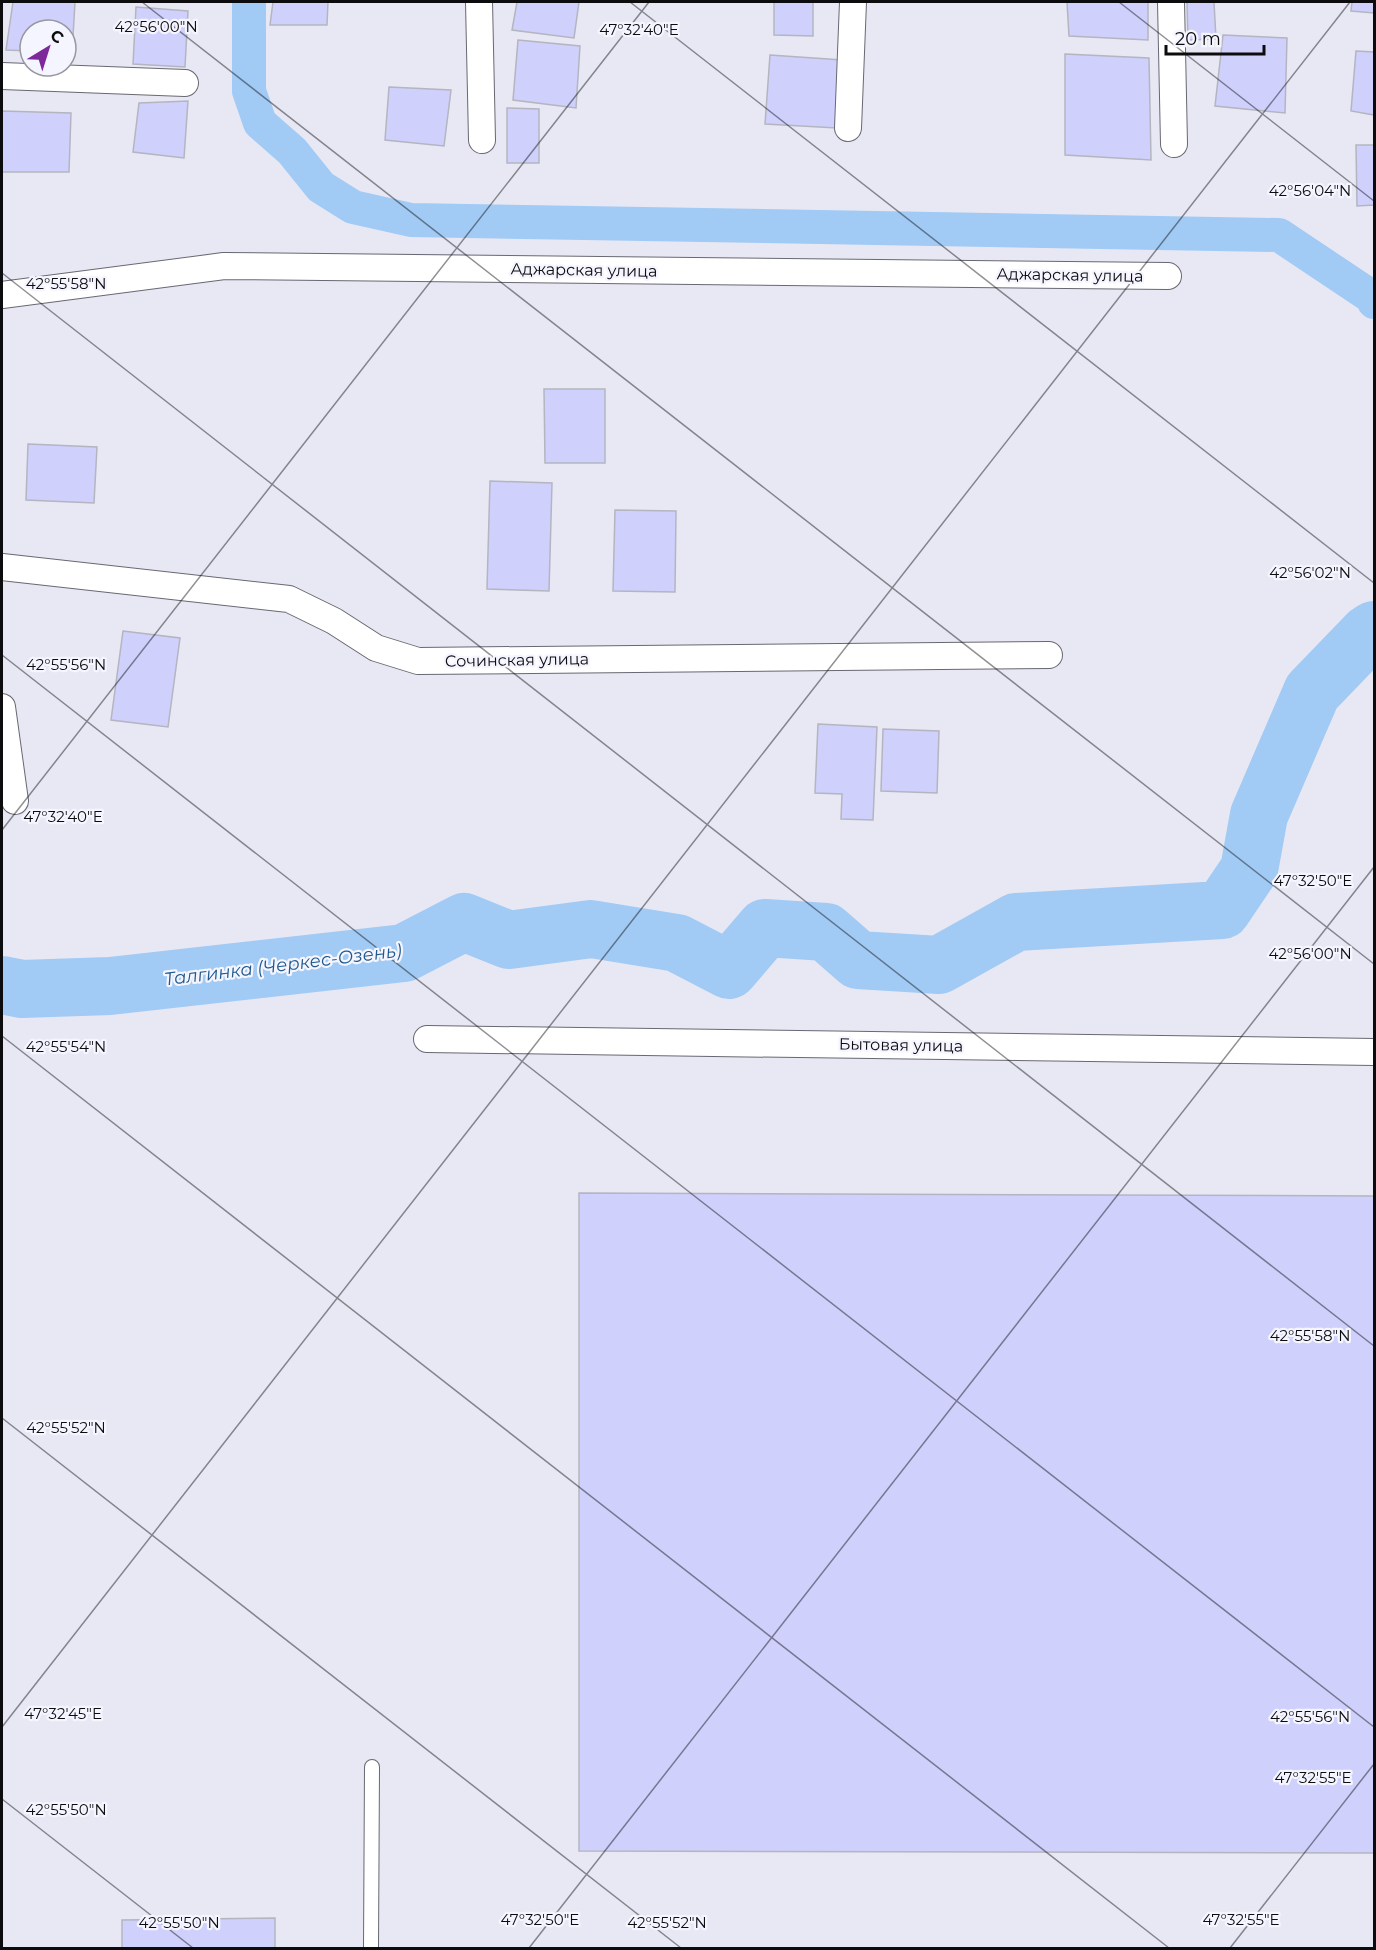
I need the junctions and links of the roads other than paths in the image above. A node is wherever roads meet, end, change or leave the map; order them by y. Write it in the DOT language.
graph roads {
  1 [pos="479,2"];
  2 [pos="853,2"];
  3 [pos="1171,2"];
  4 [pos="2,76"];
  5 [pos="185,83"];
  6 [pos="848,128"];
  7 [pos="482,140"];
  8 [pos="1174,144"];
  9 [pos="1168,276"];
  10 [pos="2,295"];
  11 [pos="2,567"];
  12 [pos="1049,655"];
  13 [pos="2,707"];
  14 [pos="15,801"];
  15 [pos="427,1039"];
  16 [pos="1374,1052"];
  17 [pos="372,1767"];
  18 [pos="371,1948"];
  1 -- 7 [label="street"];
  2 -- 6 [label="street"];
  3 -- 8 [label="street"];
  4 -- 5 [label="street"];
  9 -- 10 [label="street, Аджарская улица"];
  11 -- 12 [label="street, Сочинская улица"];
  13 -- 14 [label="street"];
  15 -- 16 [label="street, Бытовая улица"];
  17 -- 18 [label="lane"];
}
